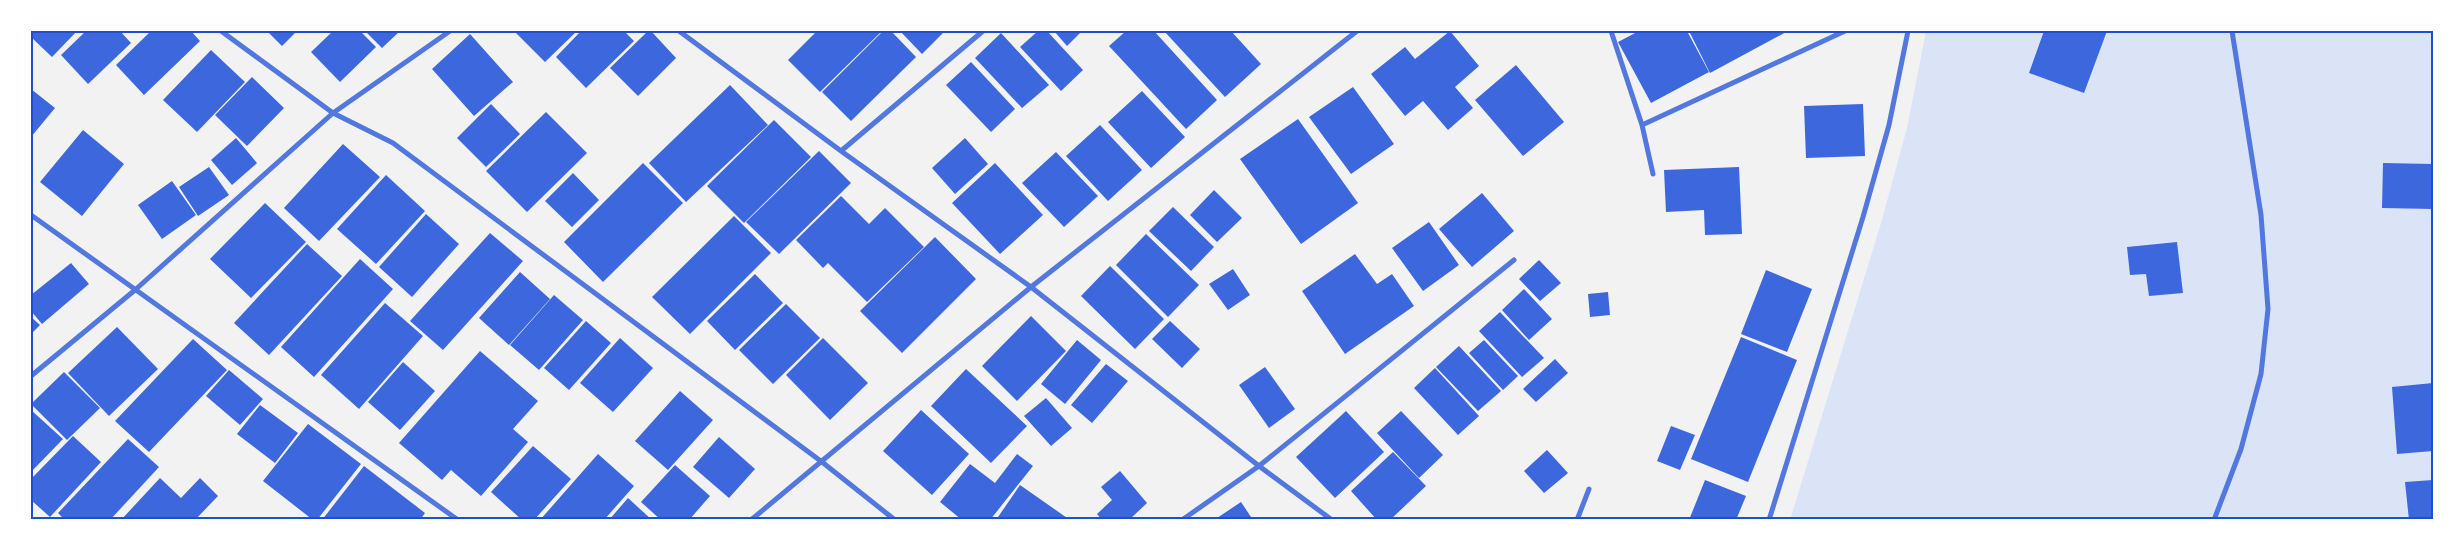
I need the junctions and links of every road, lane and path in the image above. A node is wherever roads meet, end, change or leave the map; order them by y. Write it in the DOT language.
graph roads {
  1 [pos="221,31"];
  2 [pos="450,31"];
  3 [pos="679,31"];
  4 [pos="983,31"];
  5 [pos="1356,31"];
  6 [pos="1611,31"];
  7 [pos="1845,31"];
  8 [pos="1908,31"];
  9 [pos="2232,31"];
  10 [pos="333,112"];
  11 [pos="1642,125"];
  12 [pos="841,151"];
  13 [pos="1653,174"];
  14 [pos="31,215"];
  15 [pos="1514,260"];
  16 [pos="1031,287"];
  17 [pos="135,290"];
  18 [pos="31,376"];
  19 [pos="822,462"];
  20 [pos="1259,466"];
  21 [pos="1589,489"];
  22 [pos="458,520"];
  23 [pos="751,520"];
  24 [pos="894,520"];
  25 [pos="1182,520"];
  26 [pos="1332,520"];
  27 [pos="1577,520"];
  28 [pos="1769,520"];
  29 [pos="2214,520"];
  1 -- 10 [label="street"];
  2 -- 10 [label="street"];
  3 -- 12 [label="street"];
  4 -- 12 [label="street"];
  5 -- 16 [label="street"];
  6 -- 11 [label="street"];
  7 -- 11 [label="street"];
  8 -- 28 [label="street"];
  9 -- 29 [label="street"];
  10 -- 17 [label="street"];
  10 -- 19 [label="street"];
  11 -- 13 [label="street"];
  12 -- 16 [label="street"];
  14 -- 17 [label="street"];
  15 -- 20 [label="street"];
  16 -- 19 [label="street"];
  16 -- 20 [label="street"];
  17 -- 18 [label="street"];
  17 -- 22 [label="street"];
  19 -- 23 [label="street"];
  19 -- 24 [label="street"];
  20 -- 25 [label="street"];
  20 -- 26 [label="street"];
  21 -- 27 [label="street"];
}
